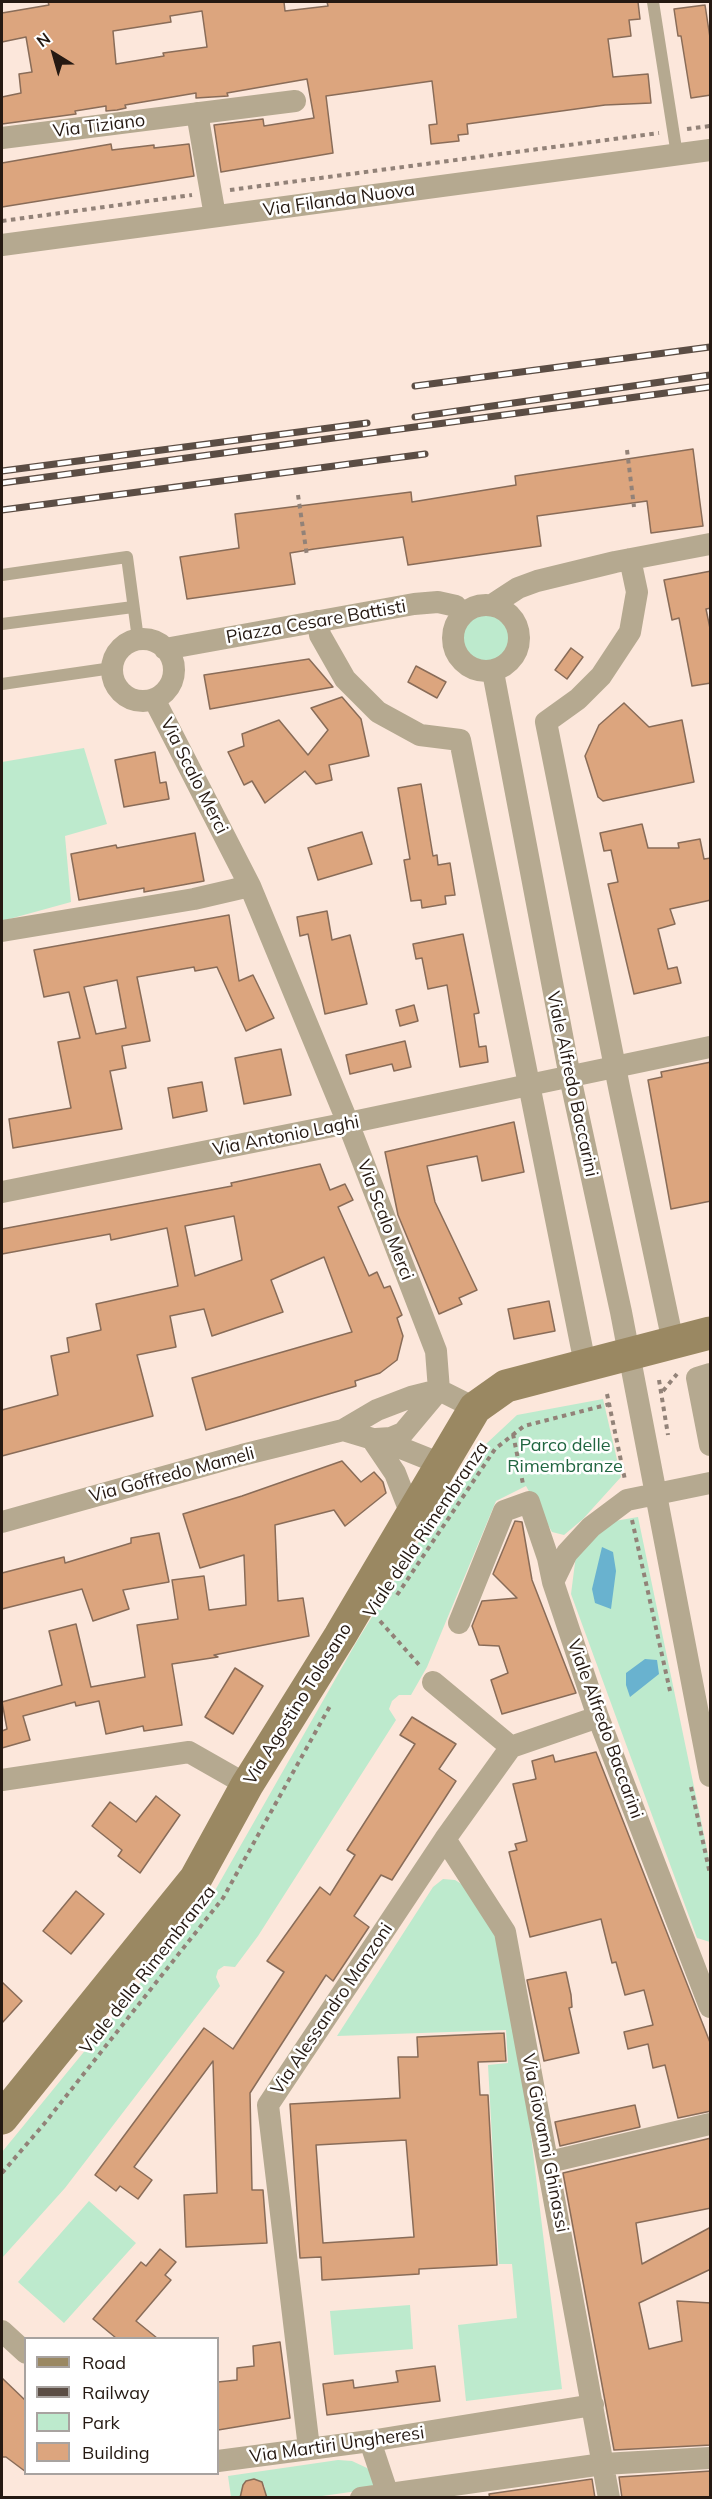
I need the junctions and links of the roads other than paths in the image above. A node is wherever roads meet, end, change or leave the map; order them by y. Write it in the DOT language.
graph roads {
  1 [pos="653,2"];
  2 [pos="295,101"];
  3 [pos="197,113"];
  4 [pos="2,138"];
  5 [pos="711,150"];
  6 [pos="677,155"];
  7 [pos="215,216"];
  8 [pos="2,245"];
  9 [pos="711,544"];
  10 [pos="630,559"];
  11 [pos="2,575"];
  12 [pos="492,605"];
  13 [pos="134,607"];
  14 [pos="462,615"];
  15 [pos="318,621"];
  16 [pos="2,624"];
  17 [pos="138,639"];
  18 [pos="165,649"];
  19 [pos="112,668"];
  20 [pos="492,671"];
  21 [pos="2,684"];
  22 [pos="153,699"];
  23 [pos="250,886"];
  24 [pos="2,931"];
  25 [pos="711,1047"];
  26 [pos="614,1067"];
  27 [pos="570,1077"];
  28 [pos="527,1086"];
  29 [pos="348,1124"];
  30 [pos="2,1192"];
  31 [pos="711,1333"];
  32 [pos="674,1342"];
  33 [pos="629,1352"];
  34 [pos="585,1364"];
  35 [pos="711,1374"];
  36 [pos="439,1390"];
  37 [pos="475,1408"];
  38 [pos="343,1430"];
  39 [pos="372,1439"];
  40 [pos="711,1444"];
  41 [pos="441,1464"];
  42 [pos="711,1483"];
  43 [pos="656,1495"];
  44 [pos="411,1514"];
  45 [pos="2,1522"];
  46 [pos="553,1582"];
  47 [pos="459,1623"];
  48 [pos="433,1682"];
  49 [pos="598,1717"];
  50 [pos="511,1747"];
  51 [pos="711,1776"];
  52 [pos="2,1780"];
  53 [pos="248,1785"];
  54 [pos="445,1839"];
  55 [pos="711,2007"];
  56 [pos="2,2118"];
  57 [pos="711,2124"];
  58 [pos="549,2162"];
  59 [pos="2,2331"];
  60 [pos="24,2351"];
  61 [pos="593,2405"];
  62 [pos="370,2441"];
  63 [pos="309,2448"];
  64 [pos="711,2458"];
  65 [pos="219,2461"];
  66 [pos="603,2464"];
  67 [pos="389,2495"];
  68 [pos="361,2498"];
  69 [pos="609,2498"];
  1 -- 6 [label="lane"];
  2 -- 3 [label="street, Via Tiziano"];
  3 -- 4 [label="street, Via Tiziano"];
  3 -- 7 [label="street"];
  5 -- 6 [label="street, Via Filanda Nuova"];
  6 -- 7 [label="street, Via Filanda Nuova"];
  7 -- 8 [label="street, Via Filanda Nuova"];
  9 -- 10 [label="street"];
  10 -- 12 [label="street"];
  10 -- 26 [label="street"];
  11 -- 13 [label="lane"];
  12 -- 14 [label="street"];
  12 -- 20 [label="street"];
  13 -- 16 [label="lane"];
  13 -- 17 [label="lane"];
  14 -- 15 [label="street, Piazza Cesare Battisti"];
  14 -- 20 [label="street"];
  15 -- 18 [label="street, Piazza Cesare Battisti"];
  15 -- 28 [label="street"];
  17 -- 18 [label="street"];
  17 -- 19 [label="street"];
  18 -- 22 [label="street"];
  19 -- 21 [label="lane"];
  19 -- 22 [label="street"];
  20 -- 27 [label="street, Viale Alfredo Baccarini"];
  22 -- 23 [label="street, Via Scalo Merci"];
  23 -- 24 [label="street"];
  23 -- 29 [label="street, Via Scalo Merci"];
  25 -- 26 [label="street, Via Antonio Laghi"];
  26 -- 27 [label="street, Via Antonio Laghi"];
  26 -- 32 [label="street"];
  27 -- 28 [label="street, Via Antonio Laghi"];
  27 -- 33 [label="street, Viale Alfredo Baccarini"];
  28 -- 29 [label="street, Via Antonio Laghi"];
  28 -- 34 [label="street"];
  29 -- 30 [label="street, Via Antonio Laghi"];
  29 -- 36 [label="street, Via Scalo Merci"];
  31 -- 32 [label="main road, Via Agostino Tolosano"];
  32 -- 33 [label="main road, Via Agostino Tolosano"];
  33 -- 34 [label="main road, Via Agostino Tolosano"];
  33 -- 43 [label="street, Viale Alfredo Baccarini"];
  34 -- 37 [label="main road, Via Agostino Tolosano"];
  35 -- 40 [label="street"];
  36 -- 37 [label="street"];
  36 -- 38 [label="street, Via Goffredo Mameli"];
  36 -- 39 [label="street"];
  37 -- 41 [label="main road, Via Agostino Tolosano"];
  38 -- 39 [label="street"];
  38 -- 45 [label="street, Via Goffredo Mameli"];
  39 -- 41 [label="street"];
  39 -- 44 [label="street"];
  41 -- 44 [label="main road, Via Agostino Tolosano"];
  42 -- 43 [label="street"];
  43 -- 46 [label="street"];
  43 -- 51 [label="street, Viale Alfredo Baccarini"];
  44 -- 53 [label="main road, Via Agostino Tolosano"];
  46 -- 47 [label="street"];
  46 -- 49 [label="street, Viale Alfredo Baccarini"];
  48 -- 50 [label="street"];
  49 -- 50 [label="street"];
  49 -- 55 [label="street, Viale Alfredo Baccarini"];
  50 -- 54 [label="street, Via Alessandro Manzoni"];
  52 -- 53 [label="street"];
  53 -- 56 [label="main road, Via Agostino Tolosano"];
  54 -- 58 [label="street, Via Giovanni Ghinassi"];
  54 -- 63 [label="street, Via Alessandro Manzoni"];
  57 -- 58 [label="street"];
  58 -- 61 [label="street, Via Giovanni Ghinassi"];
  59 -- 60 [label="street"];
  61 -- 62 [label="street, Via Martiri Ungheresi"];
  61 -- 66 [label="street, Via Giovanni Ghinassi"];
  62 -- 63 [label="street, Via Martiri Ungheresi"];
  62 -- 67 [label="street"];
  63 -- 65 [label="street, Via Martiri Ungheresi"];
  64 -- 66 [label="street"];
  66 -- 67 [label="street"];
  66 -- 69 [label="street, Via Giovanni Ghinassi"];
  67 -- 68 [label="street"];
}
